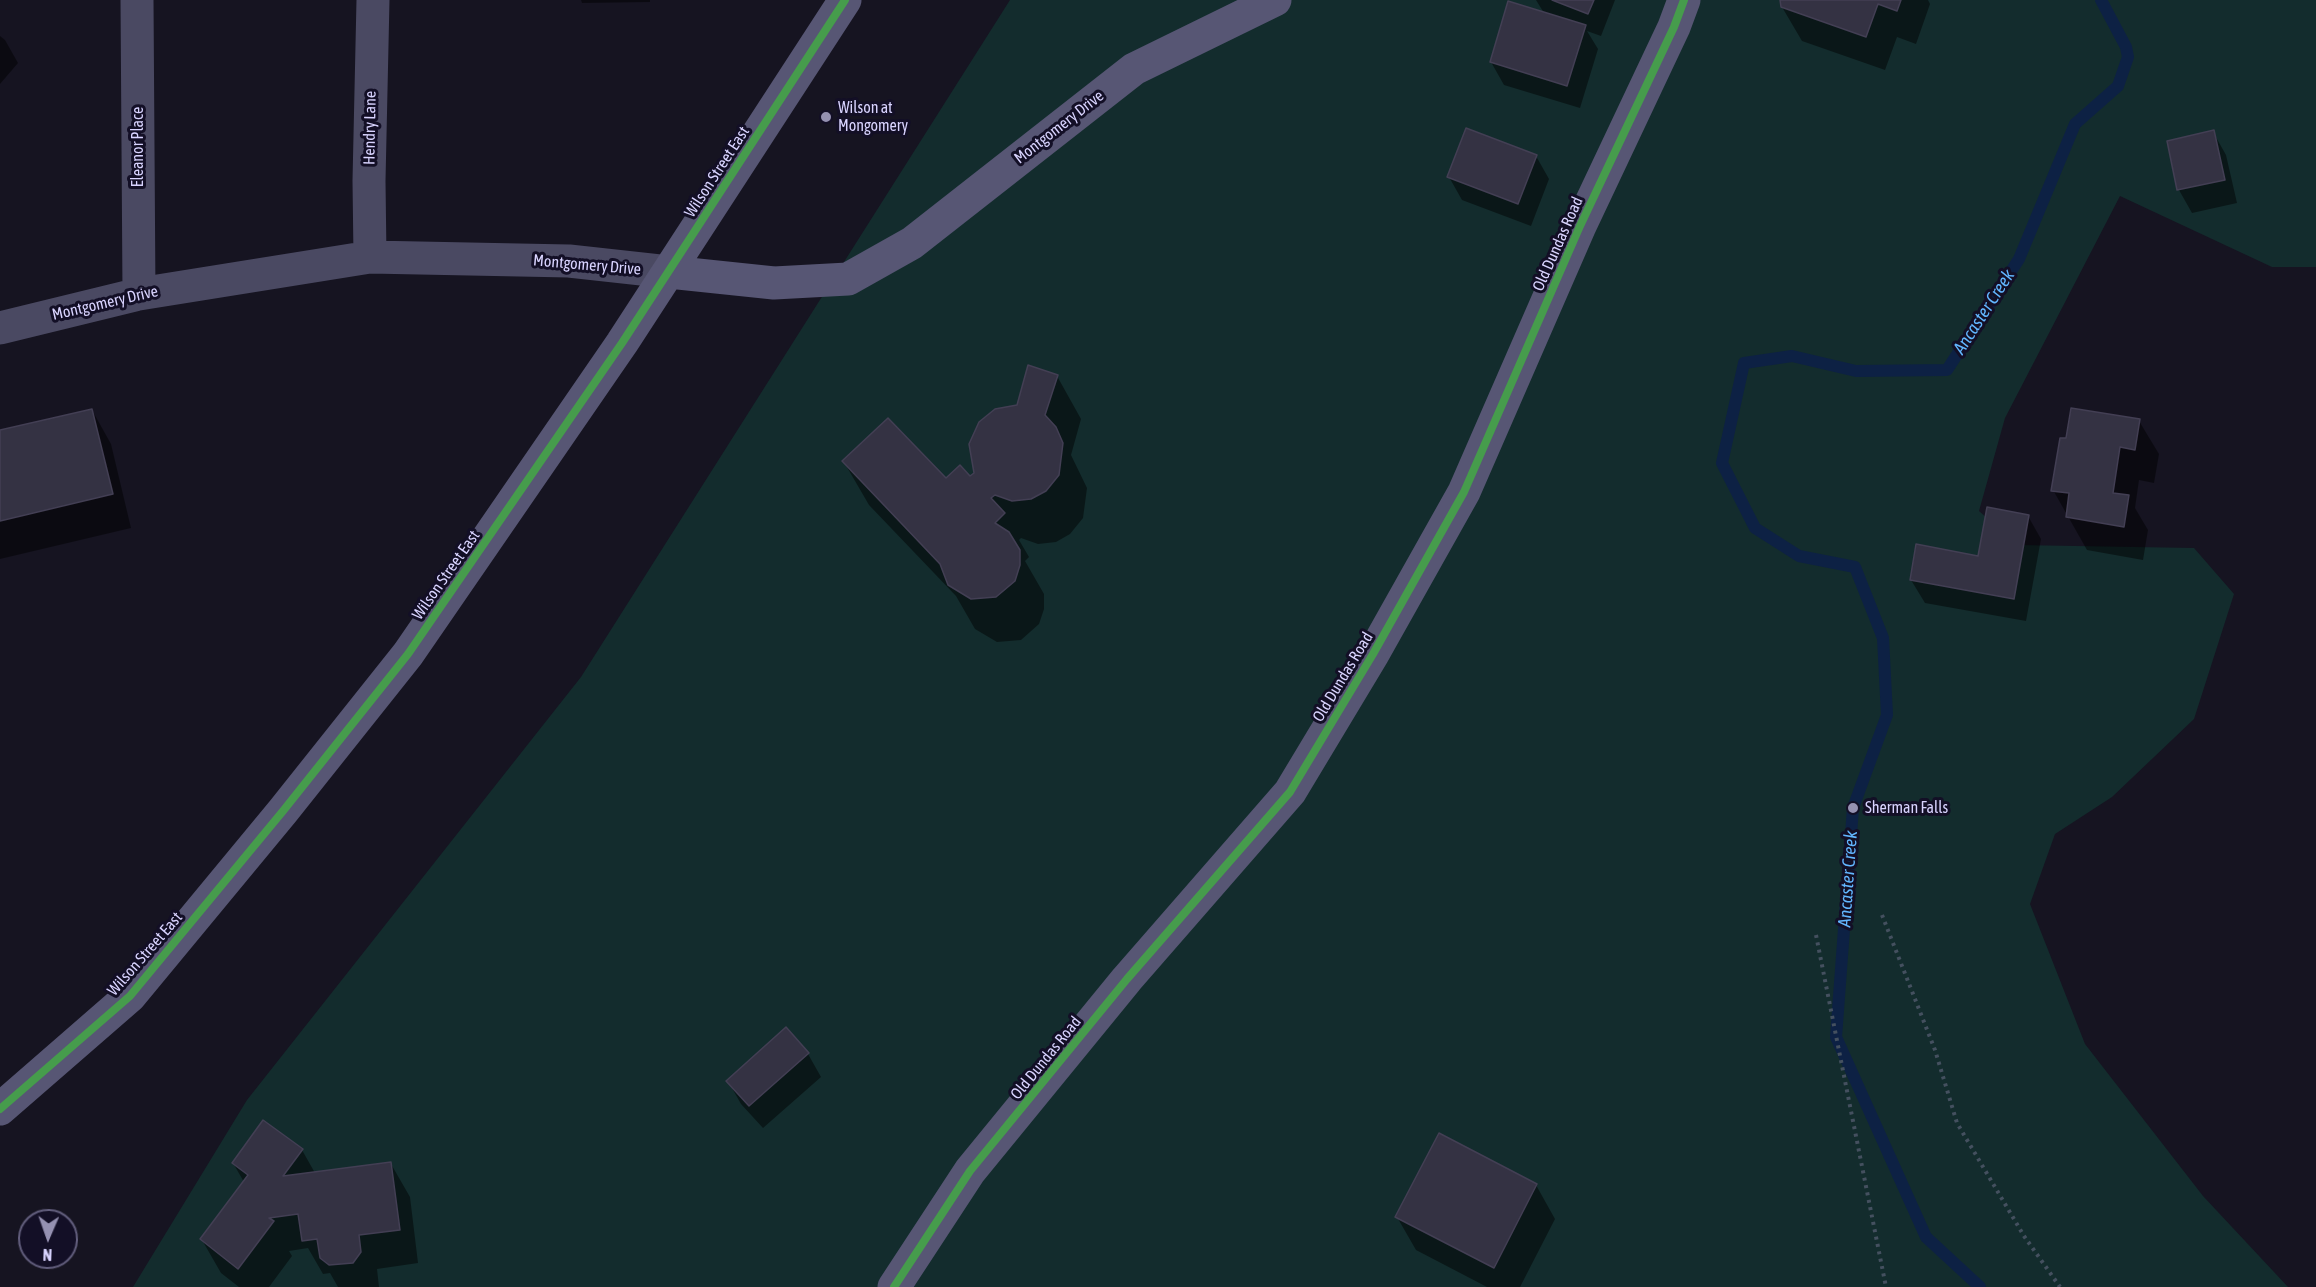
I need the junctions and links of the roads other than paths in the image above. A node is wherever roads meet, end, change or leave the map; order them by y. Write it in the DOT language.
graph roads {
  1 [pos="137,0"];
  2 [pos="373,0"];
  3 [pos="845,0"];
  4 [pos="1275,0"];
  5 [pos="1684,0"];
  6 [pos="370,257"];
  7 [pos="669,272"];
  8 [pos="139,294"];
  9 [pos="0,328"];
  10 [pos="0,1109"];
  11 [pos="894,1287"];
  1 -- 8 [label="street, Eleanor Place"];
  2 -- 6 [label="street, Hendry Lane"];
  3 -- 7 [label="street, Wilson Street East"];
  4 -- 7 [label="street, Montgomery Drive"];
  5 -- 11 [label="street, Old Dundas Road"];
  6 -- 7 [label="street, Montgomery Drive"];
  6 -- 8 [label="street, Montgomery Drive"];
  7 -- 10 [label="street, Wilson Street East"];
  8 -- 9 [label="street, Montgomery Drive"];
}
